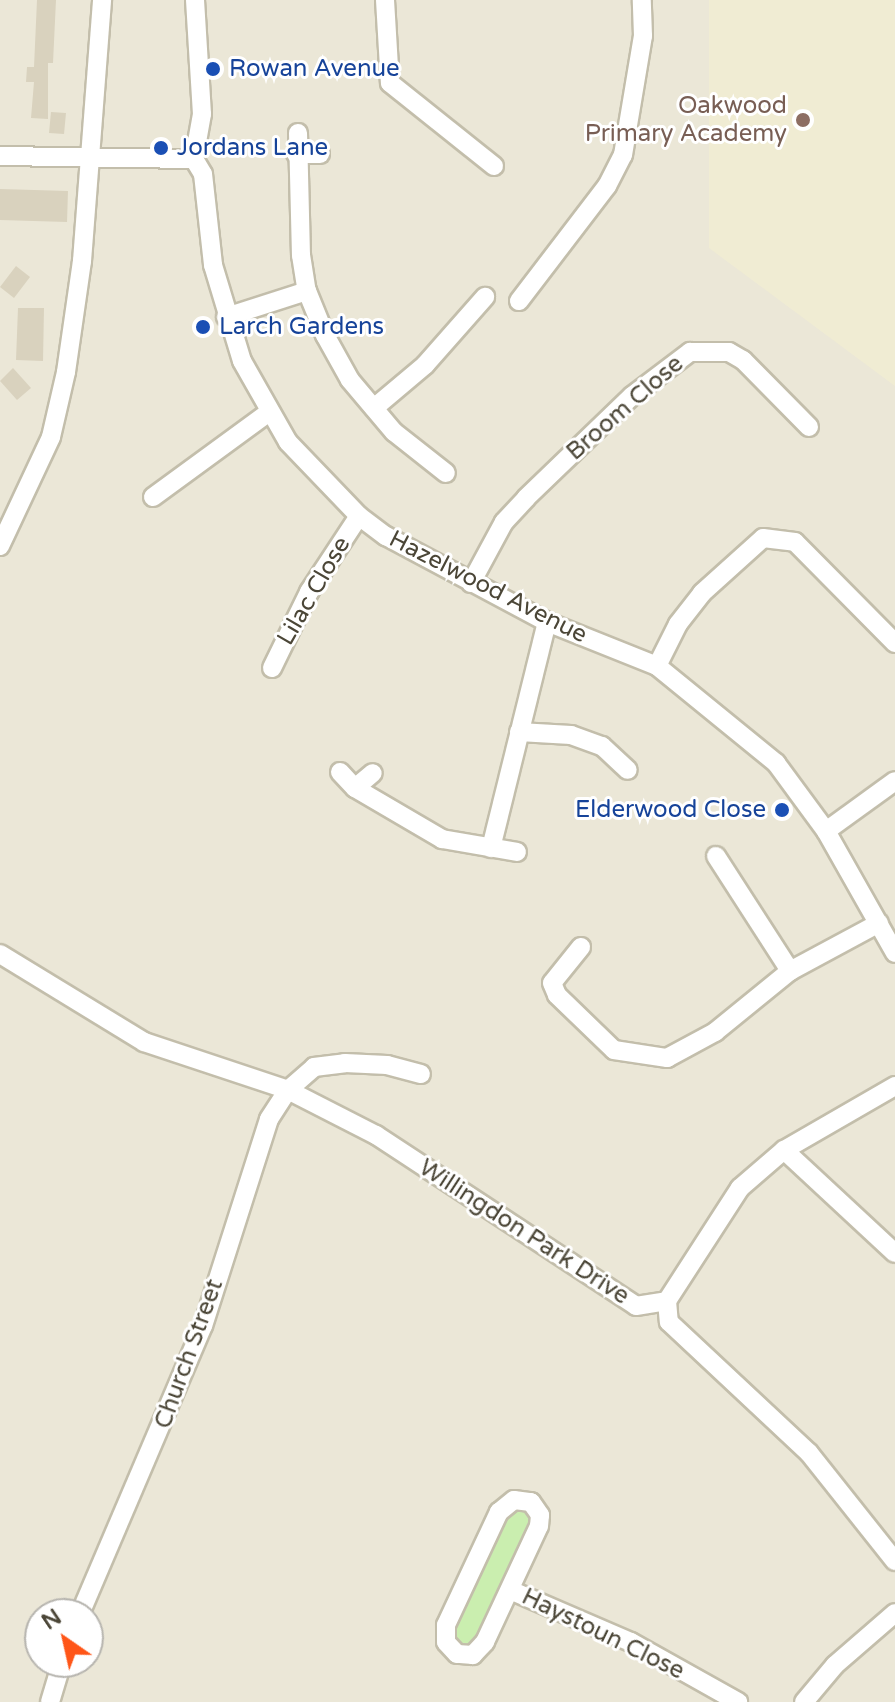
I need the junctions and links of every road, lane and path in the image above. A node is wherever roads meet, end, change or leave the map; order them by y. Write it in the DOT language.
graph roads {
  1 [pos="102,0"];
  2 [pos="195,0"];
  3 [pos="385,0"];
  4 [pos="642,0"];
  5 [pos="298,133"];
  6 [pos="296,154"];
  7 [pos="320,154"];
  8 [pos="0,156"];
  9 [pos="194,159"];
  10 [pos="91,161"];
  11 [pos="494,166"];
  12 [pos="307,291"];
  13 [pos="485,297"];
  14 [pos="519,301"];
  15 [pos="226,317"];
  16 [pos="374,408"];
  17 [pos="269,412"];
  18 [pos="809,427"];
  19 [pos="446,473"];
  20 [pos="153,497"];
  21 [pos="359,516"];
  22 [pos="0,546"];
  23 [pos="471,583"];
  24 [pos="547,622"];
  25 [pos="895,643"];
  26 [pos="657,666"];
  27 [pos="272,668"];
  28 [pos="519,732"];
  29 [pos="628,770"];
  30 [pos="340,772"];
  31 [pos="373,773"];
  32 [pos="895,781"];
  33 [pos="355,788"];
  34 [pos="826,831"];
  35 [pos="491,848"];
  36 [pos="517,852"];
  37 [pos="716,856"];
  38 [pos="879,923"];
  39 [pos="581,947"];
  40 [pos="895,953"];
  41 [pos="0,954"];
  42 [pos="790,971"];
  43 [pos="421,1074"];
  44 [pos="895,1086"];
  45 [pos="288,1090"];
  46 [pos="784,1150"];
  47 [pos="895,1253"];
  48 [pos="667,1301"];
  49 [pos="895,1561"];
  50 [pos="510,1590"];
  51 [pos="87,1598"];
  52 [pos="895,1613"];
  53 [pos="57,1678"];
  54 [pos="50,1702"];
  55 [pos="738,1702"];
  56 [pos="804,1702"];
  1 -- 10 [label="street"];
  2 -- 9 [label="street, Hazelwood Avenue"];
  3 -- 11 [label="street"];
  4 -- 14 [label="street"];
  5 -- 6 [label="street"];
  6 -- 7 [label="street"];
  6 -- 12 [label="street"];
  8 -- 10 [label="street"];
  9 -- 10 [label="street"];
  9 -- 15 [label="street, Hazelwood Avenue"];
  10 -- 22 [label="street"];
  12 -- 15 [label="street"];
  12 -- 16 [label="street"];
  13 -- 16 [label="street"];
  15 -- 17 [label="street, Hazelwood Avenue"];
  16 -- 19 [label="street"];
  17 -- 20 [label="street"];
  17 -- 21 [label="street, Hazelwood Avenue"];
  18 -- 23 [label="street, Broom Close"];
  21 -- 23 [label="street, Hazelwood Avenue"];
  21 -- 27 [label="street, Lilac Close"];
  23 -- 24 [label="street, Hazelwood Avenue"];
  24 -- 26 [label="street, Hazelwood Avenue"];
  24 -- 28 [label="street"];
  25 -- 26 [label="street"];
  26 -- 34 [label="street, Hazelwood Avenue"];
  28 -- 29 [label="street"];
  28 -- 35 [label="street"];
  30 -- 33 [label="street"];
  31 -- 33 [label="street"];
  32 -- 34 [label="street"];
  33 -- 35 [label="street"];
  34 -- 38 [label="street, Hazelwood Avenue"];
  35 -- 36 [label="street"];
  37 -- 42 [label="street"];
  38 -- 40 [label="street, Hazelwood Avenue"];
  38 -- 42 [label="street"];
  39 -- 42 [label="street"];
  41 -- 45 [label="street, Willingdon Park Drive"];
  43 -- 45 [label="street"];
  44 -- 46 [label="street"];
  45 -- 48 [label="street, Willingdon Park Drive"];
  45 -- 51 [label="street, Church Street"];
  46 -- 47 [label="street"];
  46 -- 48 [label="street"];
  48 -- 49 [label="street, Willingdon Park Drive"];
  50 -- 50 [label="street, Haystoun Close"];
  50 -- 55 [label="street, Haystoun Close"];
  52 -- 56 [label="street"];
  53 -- 54 [label="street"];
}
